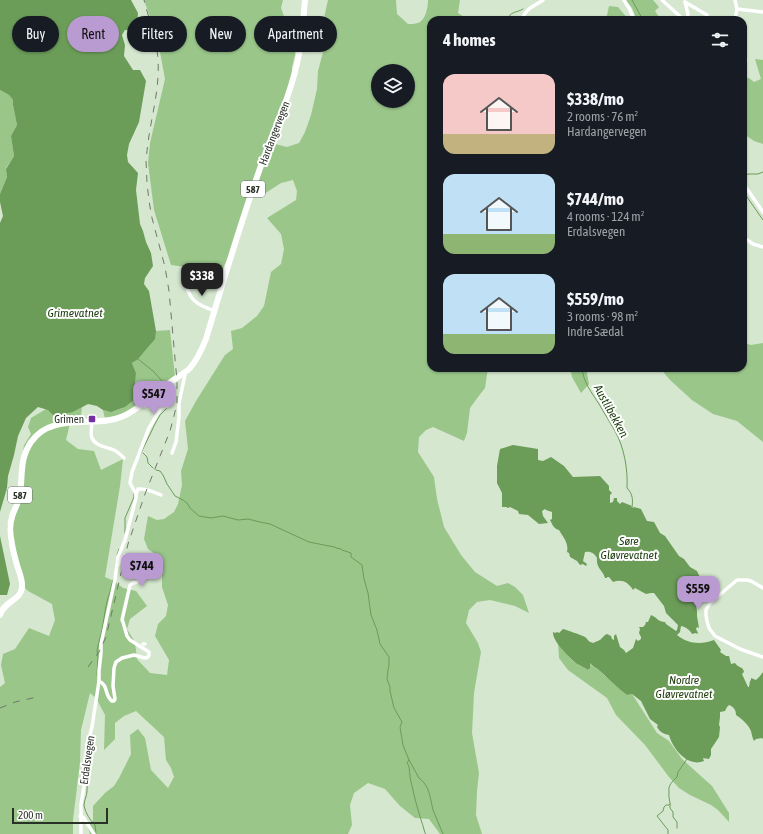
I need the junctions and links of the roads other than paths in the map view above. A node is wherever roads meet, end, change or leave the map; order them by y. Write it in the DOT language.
graph roads {
  1 [pos="305,0"];
  2 [pos="531,0"];
  3 [pos="544,0"];
  4 [pos="624,0"];
  5 [pos="662,0"];
  6 [pos="735,0"];
  7 [pos="684,1"];
  8 [pos="535,5"];
  9 [pos="737,9"];
  10 [pos="763,12"];
  11 [pos="707,15"];
  12 [pos="523,16"];
  13 [pos="632,16"];
  14 [pos="681,16"];
  15 [pos="687,16"];
  16 [pos="736,16"];
  17 [pos="747,192"];
  18 [pos="763,212"];
  19 [pos="747,240"];
  20 [pos="763,247"];
  21 [pos="186,286"];
  22 [pos="214,311"];
  23 [pos="184,373"];
  24 [pos="167,384"];
  25 [pos="140,405"];
  26 [pos="165,407"];
  27 [pos="92,421"];
  28 [pos="172,453"];
  29 [pos="124,458"];
  30 [pos="136,494"];
  31 [pos="161,495"];
  32 [pos="117,565"];
  33 [pos="763,588"];
  34 [pos="0,615"];
  35 [pos="763,658"];
  36 [pos="99,681"];
  37 [pos="80,816"];
  38 [pos="81,834"];
  39 [pos="94,834"];
  1 -- 22 [label="main road, Hardangervegen / 587"];
  2 -- 8 [label="street"];
  3 -- 8 [label="street"];
  4 -- 13 [label="street"];
  5 -- 14 [label="street"];
  6 -- 9 [label="street"];
  7 -- 11 [label="street"];
  7 -- 15 [label="street"];
  8 -- 12 [label="street"];
  9 -- 10 [label="street"];
  9 -- 16 [label="street"];
  17 -- 18 [label="street"];
  19 -- 20 [label="street"];
  21 -- 22 [label="street"];
  22 -- 23 [label="main road, Hardangervegen / 587"];
  23 -- 24 [label="main road, Hardangervegen / 587"];
  23 -- 28 [label="street"];
  24 -- 25 [label="main road, Hardangervegen / 587"];
  24 -- 26 [label="street, Erdalsvegen"];
  25 -- 26 [label="street"];
  25 -- 27 [label="main road, Hardangervegen / 587"];
  26 -- 30 [label="street, Erdalsvegen"];
  27 -- 29 [label="street"];
  27 -- 34 [label="main road, Hardangervegen / 587"];
  30 -- 31 [label="street"];
  30 -- 32 [label="street, Erdalsvegen"];
  32 -- 36 [label="street, Erdalsvegen"];
  32 -- 36 [label="street"];
  33 -- 35 [label="street"];
  36 -- 37 [label="street, Erdalsvegen"];
  37 -- 38 [label="street, Erdalsvegen"];
  37 -- 39 [label="street"];
}
